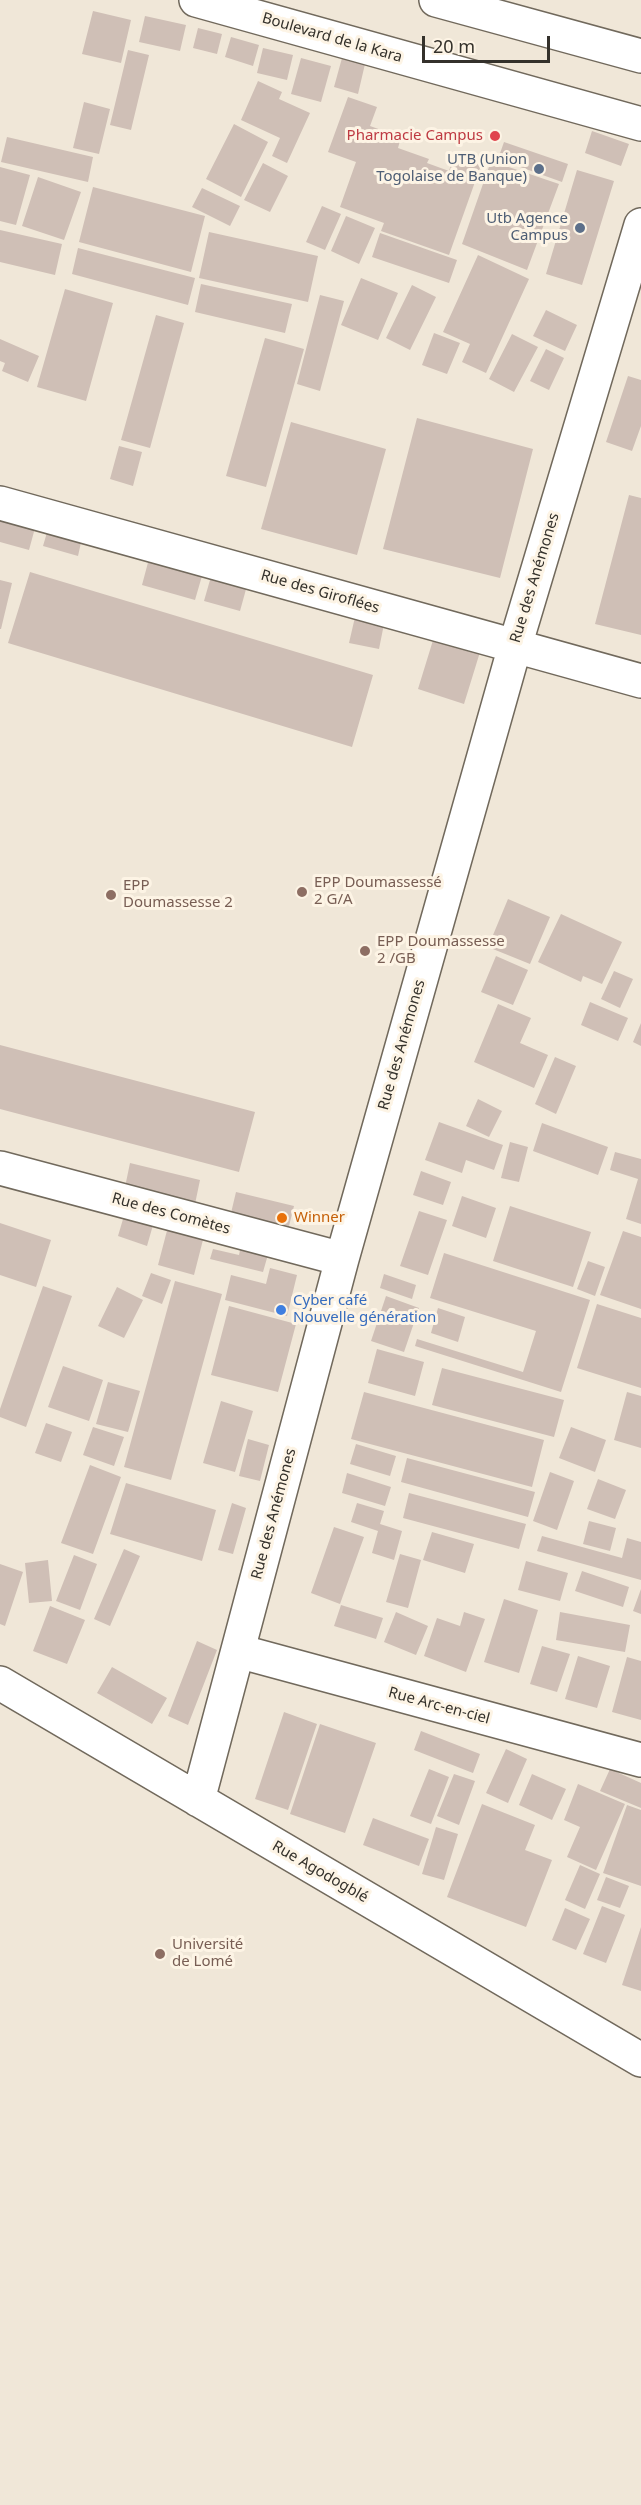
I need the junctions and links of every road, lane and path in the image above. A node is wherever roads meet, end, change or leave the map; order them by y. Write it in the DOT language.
graph roads {
  1 [pos="196,0"];
  2 [pos="436,0"];
  3 [pos="641,56"];
  4 [pos="641,124"];
  5 [pos="641,225"];
  6 [pos="0,503"];
  7 [pos="515,646"];
  8 [pos="641,681"];
  9 [pos="0,1168"];
  10 [pos="342,1259"];
  11 [pos="238,1651"];
  12 [pos="0,1683"];
  13 [pos="641,1760"];
  14 [pos="198,1800"];
  15 [pos="641,2060"];
  1 -- 4 [label="street, Boulevard de la Kara"];
  2 -- 3 [label="street"];
  5 -- 7 [label="street, Rue des Anémones"];
  6 -- 7 [label="street, Rue des Giroflées"];
  7 -- 8 [label="street, Rue des Giroflées"];
  7 -- 10 [label="street, Rue des Anémones"];
  9 -- 10 [label="street, Rue des Comètes"];
  10 -- 11 [label="street, Rue des Anémones"];
  11 -- 13 [label="street, Rue Arc-en-ciel"];
  11 -- 14 [label="street, Rue des Anémones"];
  12 -- 14 [label="street, Rue Agodogblé"];
  14 -- 15 [label="street, Rue Agodogblé"];
}
